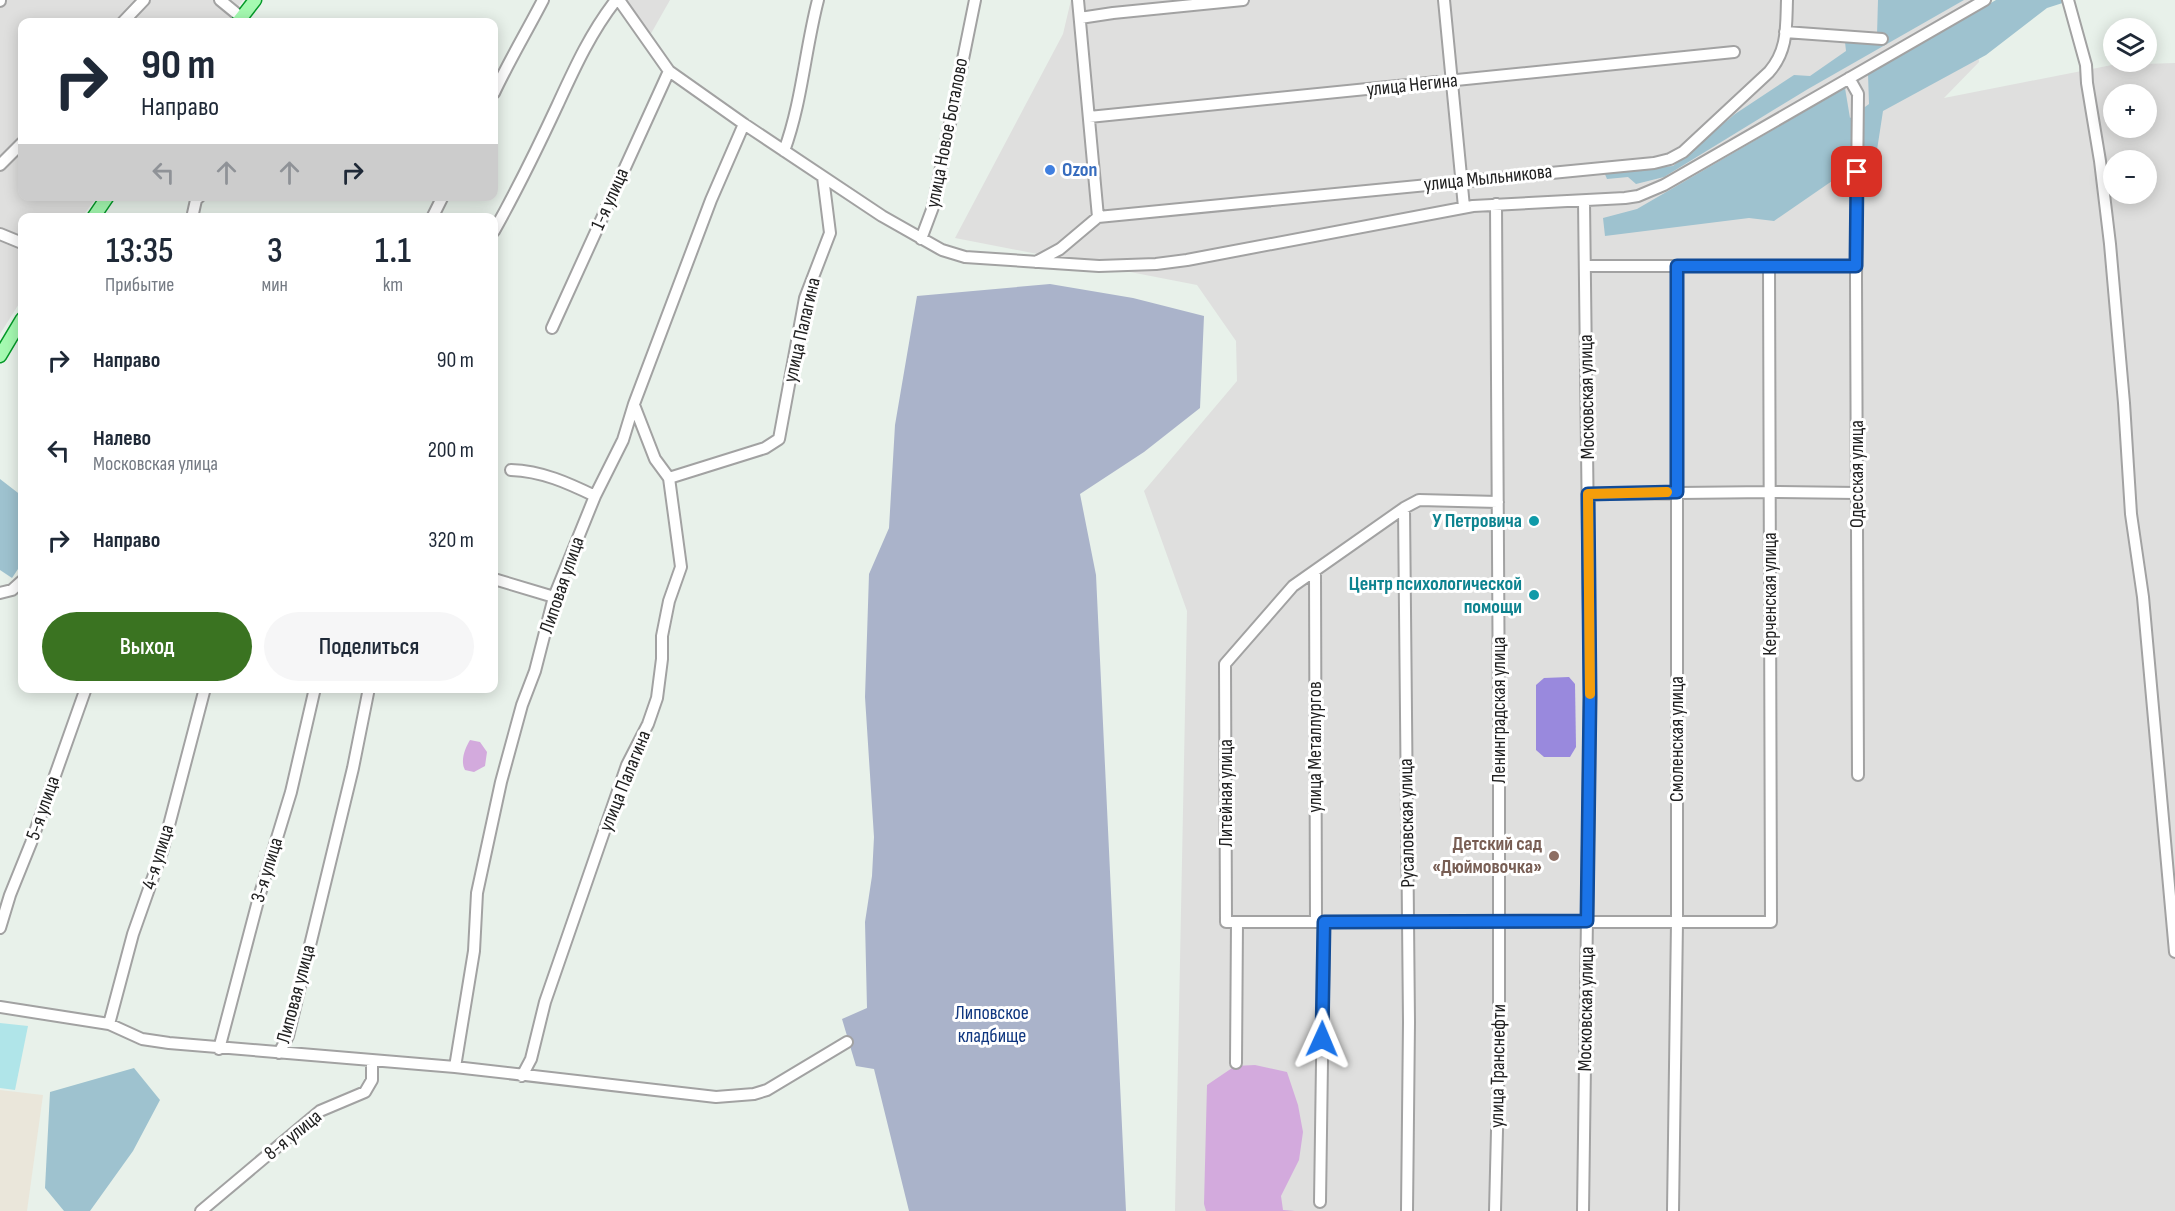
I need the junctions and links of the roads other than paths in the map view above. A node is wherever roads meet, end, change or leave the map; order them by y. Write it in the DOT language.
graph roads {
  1 [pos="144,0"];
  2 [pos="220,0"];
  3 [pos="255,0"];
  4 [pos="543,0"];
  5 [pos="618,0"];
  6 [pos="818,0"];
  7 [pos="975,0"];
  8 [pos="1078,0"];
  9 [pos="1243,0"];
  10 [pos="1444,0"];
  11 [pos="1787,0"];
  12 [pos="1985,0"];
  13 [pos="2068,0"];
  14 [pos="127,18"];
  15 [pos="238,18"];
  16 [pos="242,18"];
  17 [pos="1080,18"];
  18 [pos="1785,32"];
  19 [pos="1882,39"];
  20 [pos="1734,52"];
  21 [pos="669,70"];
  22 [pos="1849,78"];
  23 [pos="1451,81"];
  24 [pos="498,84"];
  25 [pos="1089,117"];
  26 [pos="744,124"];
  27 [pos="18,147"];
  28 [pos="784,151"];
  29 [pos="0,165"];
  30 [pos="823,177"];
  31 [pos="1461,181"];
  32 [pos="1584,201"];
  33 [pos="1496,204"];
  34 [pos="1464,207"];
  35 [pos="1098,217"];
  36 [pos="498,223"];
  37 [pos="0,234"];
  38 [pos="921,240"];
  39 [pos="18,241"];
  40 [pos="1060,249"];
  41 [pos="1036,262"];
  42 [pos="1061,264"];
  43 [pos="1586,266"];
  44 [pos="1677,266"];
  45 [pos="1769,266"];
  46 [pos="1856,266"];
  47 [pos="18,326"];
  48 [pos="552,328"];
  49 [pos="0,357"];
  50 [pos="634,404"];
  51 [pos="511,470"];
  52 [pos="669,478"];
  53 [pos="1677,492"];
  54 [pos="1770,492"];
  55 [pos="1857,493"];
  56 [pos="1588,494"];
  57 [pos="596,496"];
  58 [pos="1498,502"];
  59 [pos="1404,508"];
  60 [pos="1315,572"];
  61 [pos="498,580"];
  62 [pos="17,591"];
  63 [pos="0,593"];
  64 [pos="554,597"];
  65 [pos="84,693"];
  66 [pos="204,693"];
  67 [pos="314,693"];
  68 [pos="368,693"];
  69 [pos="1858,775"];
  70 [pos="1499,921"];
  71 [pos="1587,921"];
  72 [pos="1231,922"];
  73 [pos="1320,922"];
  74 [pos="1677,922"];
  75 [pos="1408,923"];
  76 [pos="0,928"];
  77 [pos="2175,952"];
  78 [pos="0,1007"];
  79 [pos="109,1024"];
  80 [pos="847,1042"];
  81 [pos="219,1049"];
  82 [pos="279,1053"];
  83 [pos="372,1060"];
  84 [pos="1236,1063"];
  85 [pos="455,1068"];
  86 [pos="522,1076"];
  87 [pos="1324,1205"];
  88 [pos="201,1211"];
  89 [pos="1407,1211"];
  90 [pos="1495,1211"];
  91 [pos="1583,1211"];
  92 [pos="1673,1211"];
  1 -- 14 [label="street"];
  2 -- 15 [label="street"];
  3 -- 16 [label="main road"];
  4 -- 24 [label="street"];
  5 -- 21 [label="street"];
  5 -- 36 [label="street"];
  6 -- 28 [label="street"];
  7 -- 38 [label="street, улица Новое Боталово"];
  8 -- 17 [label="street"];
  9 -- 17 [label="street"];
  10 -- 23 [label="street"];
  11 -- 18 [label="street, улица Мыльникова"];
  12 -- 22 [label="street"];
  13 -- 77 [label="street"];
  17 -- 25 [label="street"];
  18 -- 19 [label="street"];
  18 -- 31 [label="street, улица Мыльникова"];
  20 -- 23 [label="street, улица Негина"];
  21 -- 26 [label="street"];
  21 -- 48 [label="street, 1-я улица"];
  22 -- 32 [label="street"];
  22 -- 46 [label="street, Одесская улица"];
  23 -- 25 [label="street, улица Негина"];
  23 -- 31 [label="street"];
  25 -- 35 [label="street"];
  26 -- 28 [label="street"];
  26 -- 50 [label="street, Липовая улица"];
  27 -- 29 [label="street"];
  28 -- 30 [label="street"];
  30 -- 38 [label="street"];
  30 -- 52 [label="street, улица Палагина"];
  31 -- 34 [label="street"];
  31 -- 35 [label="street, улица Мыльникова"];
  32 -- 33 [label="street"];
  32 -- 43 [label="street, Московская улица"];
  33 -- 34 [label="street"];
  33 -- 58 [label="street, Ленинградская улица"];
  34 -- 42 [label="street"];
  35 -- 40 [label="street"];
  37 -- 39 [label="street"];
  38 -- 41 [label="street"];
  40 -- 41 [label="street"];
  40 -- 42 [label="street"];
  41 -- 42 [label="street"];
  43 -- 44 [label="street"];
  43 -- 56 [label="street, Московская улица"];
  44 -- 45 [label="street"];
  44 -- 53 [label="street, Смоленская улица"];
  45 -- 46 [label="street"];
  45 -- 54 [label="street, Керченская улица"];
  46 -- 55 [label="street, Одесская улица"];
  47 -- 49 [label="main road"];
  50 -- 52 [label="street, улица Палагина"];
  50 -- 57 [label="street, Липовая улица"];
  51 -- 57 [label="street"];
  52 -- 86 [label="street, улица Палагина"];
  53 -- 54 [label="street"];
  53 -- 56 [label="street"];
  53 -- 74 [label="street, Смоленская улица"];
  54 -- 55 [label="street"];
  54 -- 74 [label="street, Керченская улица"];
  55 -- 69 [label="street, Одесская улица"];
  56 -- 71 [label="street, Московская улица"];
  57 -- 64 [label="street, Липовая улица"];
  58 -- 59 [label="street"];
  58 -- 70 [label="street, Ленинградская улица"];
  59 -- 60 [label="street"];
  59 -- 75 [label="street, Русаловская улица"];
  60 -- 72 [label="street, Литейная улица"];
  60 -- 73 [label="street, улица Металлургов"];
  61 -- 64 [label="street"];
  62 -- 63 [label="street"];
  64 -- 85 [label="street, Липовая улица"];
  65 -- 76 [label="street, 5-я улица"];
  66 -- 79 [label="street, 4-я улица"];
  67 -- 81 [label="street, 3-я улица"];
  68 -- 82 [label="street, Липовая улица"];
  70 -- 71 [label="street"];
  70 -- 75 [label="street"];
  70 -- 90 [label="street, улица Транснефти"];
  71 -- 74 [label="street"];
  71 -- 91 [label="street, Московская улица"];
  72 -- 73 [label="street"];
  72 -- 84 [label="street, Литейная улица"];
  73 -- 75 [label="street"];
  73 -- 87 [label="street, улица Металлургов"];
  74 -- 92 [label="street, Смоленская улица"];
  75 -- 89 [label="street, Русаловская улица"];
  78 -- 79 [label="street"];
  79 -- 81 [label="street"];
  80 -- 86 [label="street"];
  81 -- 82 [label="street"];
  82 -- 83 [label="street"];
  83 -- 85 [label="street"];
  83 -- 88 [label="street, 8-я улица"];
  85 -- 86 [label="street"];
}
